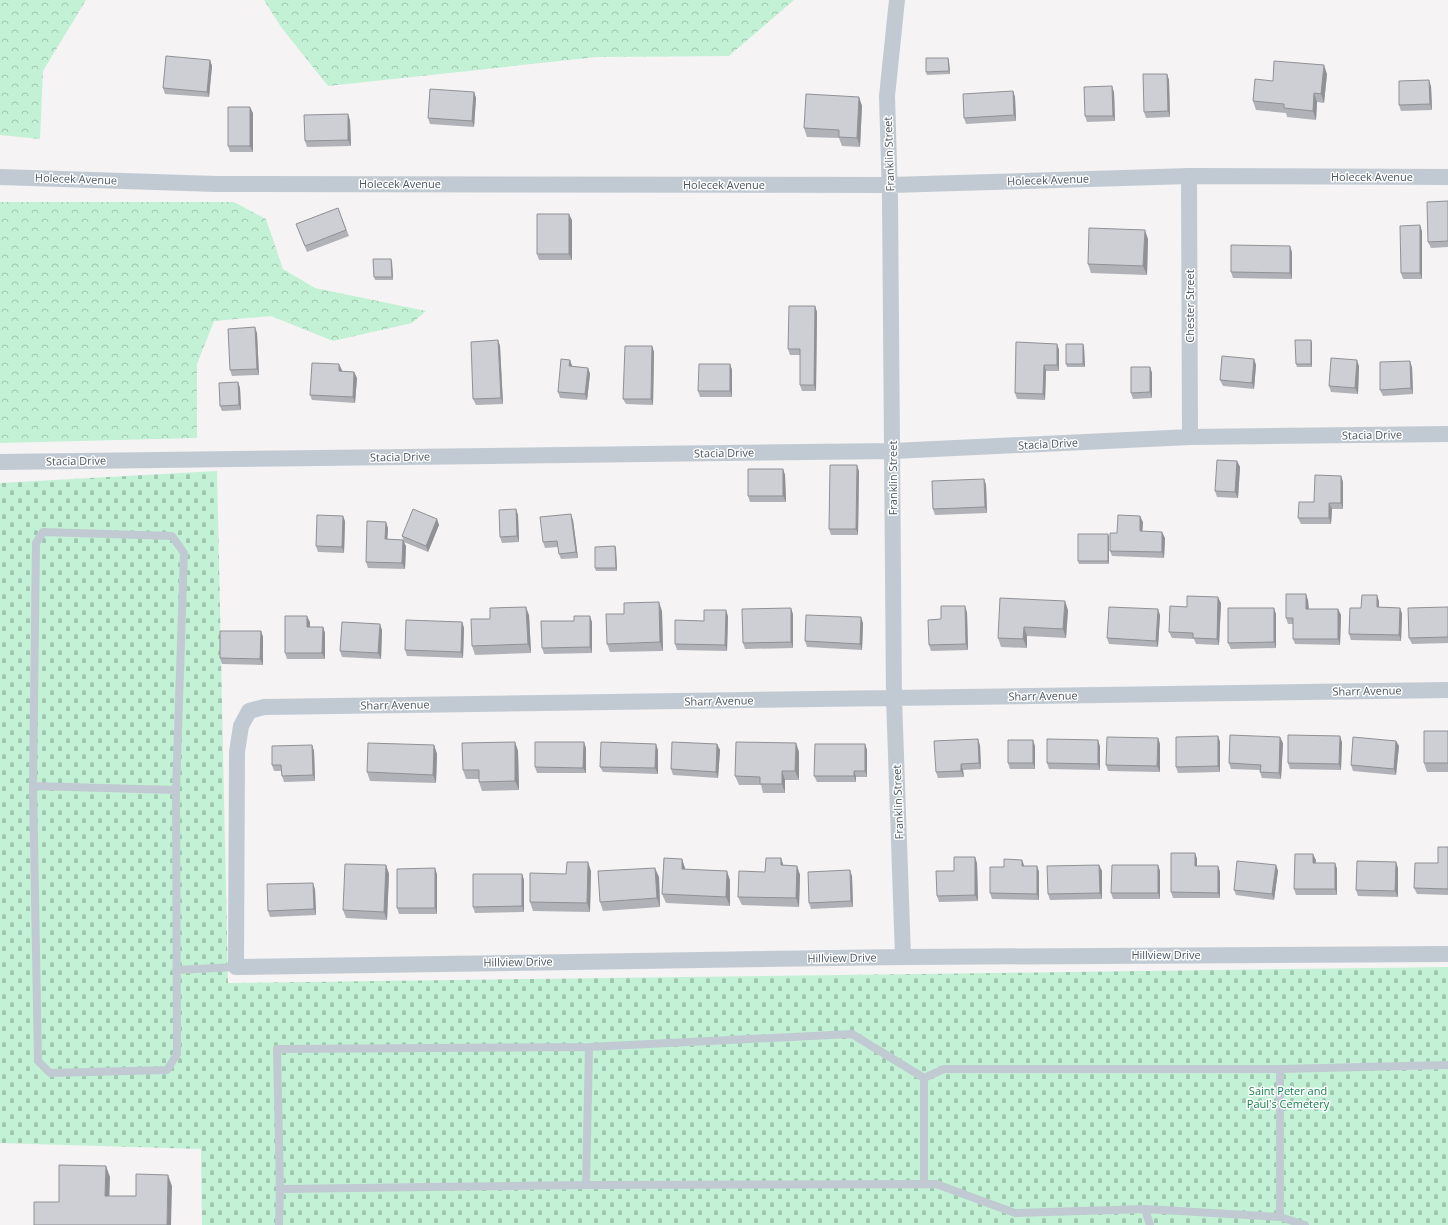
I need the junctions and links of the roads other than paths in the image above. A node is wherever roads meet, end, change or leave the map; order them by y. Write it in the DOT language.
graph roads {
  1 [pos="897,0"];
  2 [pos="1189,176"];
  3 [pos="0,177"];
  4 [pos="1448,177"];
  5 [pos="890,185"];
  6 [pos="1448,434"];
  7 [pos="1190,437"];
  8 [pos="893,451"];
  9 [pos="0,462"];
  10 [pos="1448,690"];
  11 [pos="894,698"];
  12 [pos="33,786"];
  13 [pos="176,790"];
  14 [pos="1448,954"];
  15 [pos="903,957"];
  16 [pos="236,966"];
  17 [pos="176,970"];
  18 [pos="589,1047"];
  19 [pos="1448,1065"];
  20 [pos="1280,1069"];
  21 [pos="924,1078"];
  22 [pos="924,1184"];
  23 [pos="586,1185"];
  24 [pos="280,1189"];
  25 [pos="1145,1209"];
  26 [pos="1280,1217"];
  27 [pos="279,1225"];
  28 [pos="1150,1225"];
  29 [pos="1305,1225"];
  1 -- 5 [label="street, Franklin Street"];
  2 -- 4 [label="street, Holecek Avenue"];
  2 -- 5 [label="street, Holecek Avenue"];
  2 -- 7 [label="street, Chester Street"];
  3 -- 5 [label="street, Holecek Avenue"];
  5 -- 8 [label="street, Franklin Street"];
  6 -- 7 [label="street, Stacia Drive"];
  7 -- 8 [label="street, Stacia Drive"];
  8 -- 9 [label="street, Stacia Drive"];
  8 -- 11 [label="street, Franklin Street"];
  10 -- 11 [label="street, Sharr Avenue"];
  11 -- 15 [label="street, Franklin Street"];
  11 -- 16 [label="street, Sharr Avenue"];
  12 -- 13 [label="lane"];
  12 -- 13 [label="lane"];
  12 -- 17 [label="lane"];
  13 -- 17 [label="lane"];
  14 -- 15 [label="street, Hillview Drive"];
  15 -- 16 [label="street, Hillview Drive"];
  16 -- 17 [label="lane"];
  18 -- 21 [label="lane"];
  18 -- 23 [label="lane"];
  18 -- 24 [label="lane"];
  19 -- 20 [label="lane"];
  20 -- 21 [label="lane"];
  20 -- 26 [label="lane"];
  21 -- 22 [label="lane"];
  22 -- 23 [label="lane"];
  22 -- 25 [label="lane"];
  23 -- 24 [label="lane"];
  24 -- 27 [label="lane"];
  25 -- 26 [label="lane"];
  25 -- 28 [label="lane"];
  26 -- 29 [label="lane"];
}
